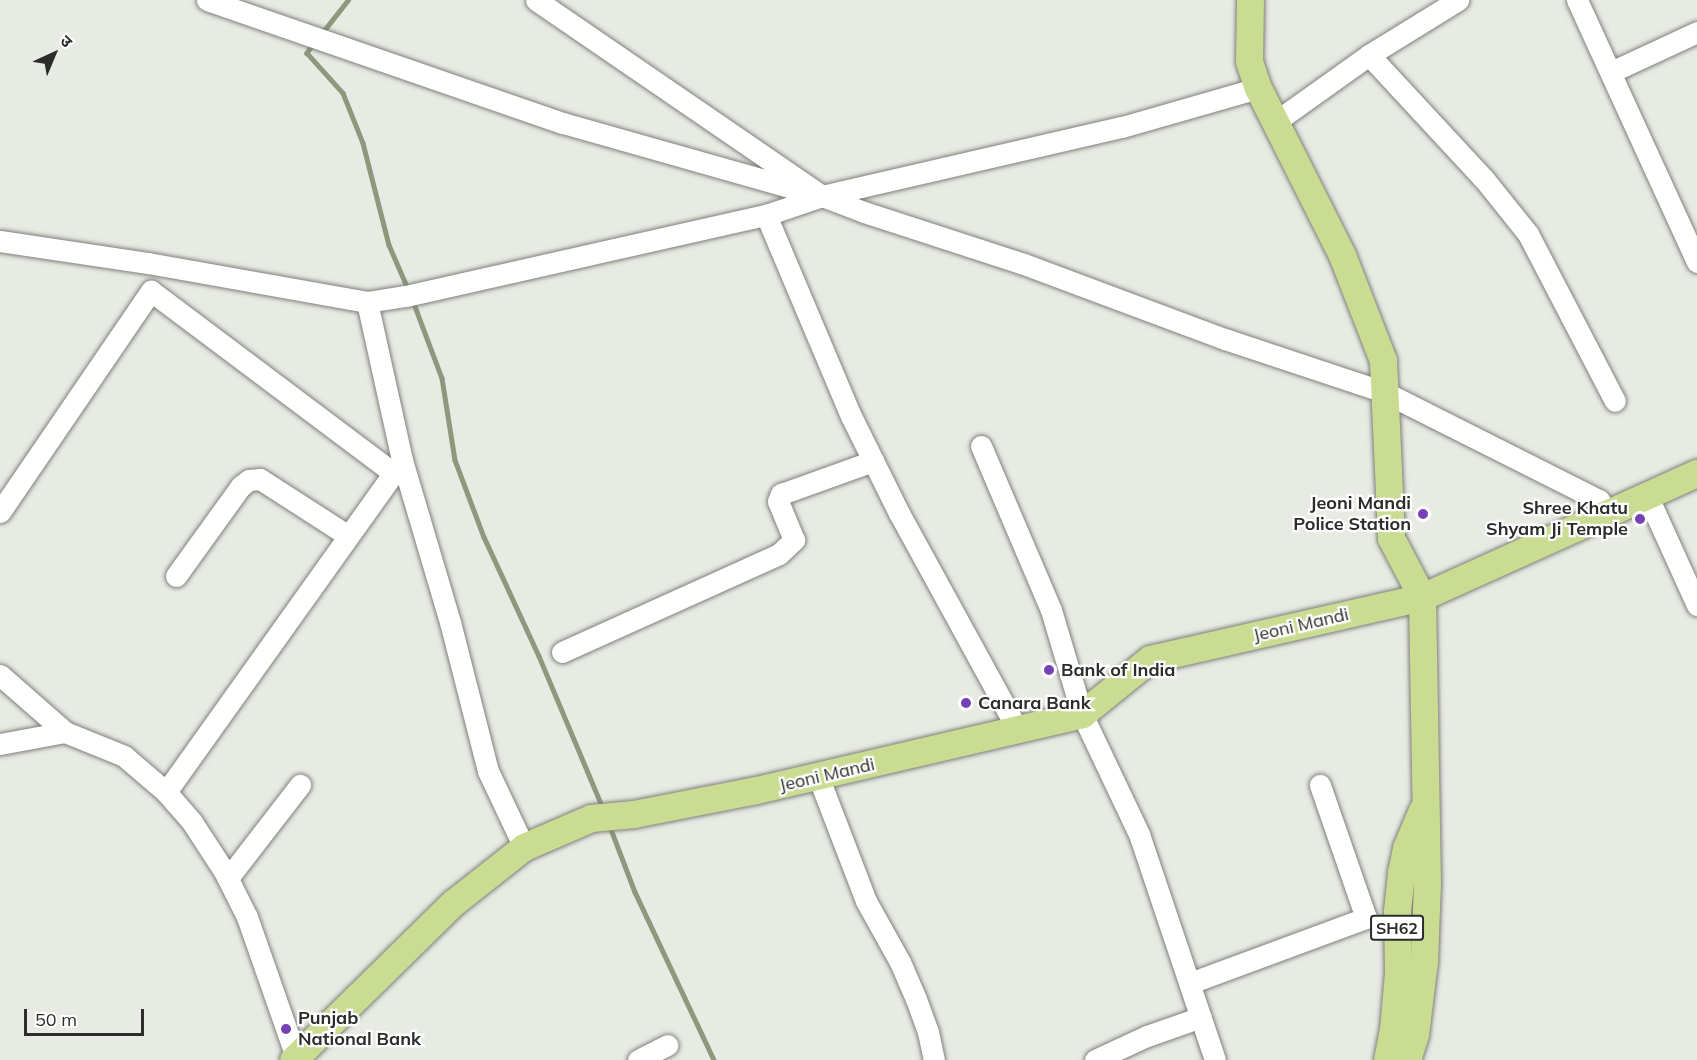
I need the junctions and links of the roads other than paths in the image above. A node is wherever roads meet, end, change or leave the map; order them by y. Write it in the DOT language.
graph roads {
  1 [pos="207,0"];
  2 [pos="536,0"];
  3 [pos="1250,0"];
  4 [pos="1458,0"];
  5 [pos="1577,0"];
  6 [pos="1697,32"];
  7 [pos="1369,55"];
  8 [pos="1611,72"];
  9 [pos="1258,88"];
  10 [pos="1275,122"];
  11 [pos="822,196"];
  12 [pos="766,214"];
  13 [pos="0,241"];
  14 [pos="1697,262"];
  15 [pos="148,263"];
  16 [pos="151,291"];
  17 [pos="367,302"];
  18 [pos="1384,392"];
  19 [pos="1615,401"];
  20 [pos="981,446"];
  21 [pos="873,461"];
  22 [pos="398,467"];
  23 [pos="1694,469"];
  24 [pos="1647,495"];
  25 [pos="0,512"];
  26 [pos="1607,513"];
  27 [pos="347,535"];
  28 [pos="176,576"];
  29 [pos="1422,597"];
  30 [pos="1697,605"];
  31 [pos="562,652"];
  32 [pos="0,675"];
  33 [pos="1082,714"];
  34 [pos="1017,730"];
  35 [pos="65,732"];
  36 [pos="0,744"];
  37 [pos="818,776"];
  38 [pos="300,785"];
  39 [pos="1320,785"];
  40 [pos="166,792"];
  41 [pos="1426,801"];
  42 [pos="524,847"];
  43 [pos="228,878"];
  44 [pos="1397,910"];
  45 [pos="1366,918"];
  46 [pos="1190,983"];
  47 [pos="1201,1017"];
  48 [pos="667,1045"];
  49 [pos="295,1058"];
  50 [pos="638,1060"];
  51 [pos="934,1060"];
  52 [pos="1095,1060"];
  53 [pos="1215,1060"];
  54 [pos="1386,1060"];
  55 [pos="1407,1060"];
  1 -- 11 [label="street"];
  2 -- 11 [label="street"];
  3 -- 9 [label="main road"];
  4 -- 7 [label="street"];
  5 -- 8 [label="street"];
  6 -- 8 [label="street"];
  7 -- 10 [label="street"];
  7 -- 19 [label="street"];
  8 -- 14 [label="street"];
  9 -- 10 [label="main road"];
  9 -- 11 [label="street"];
  10 -- 18 [label="main road"];
  11 -- 12 [label="street"];
  11 -- 18 [label="street"];
  12 -- 17 [label="street"];
  12 -- 21 [label="street"];
  13 -- 15 [label="street"];
  15 -- 16 [label="street"];
  15 -- 17 [label="street"];
  16 -- 22 [label="street"];
  16 -- 25 [label="street"];
  17 -- 22 [label="street"];
  18 -- 26 [label="street"];
  18 -- 29 [label="main road"];
  20 -- 33 [label="street"];
  21 -- 31 [label="street"];
  21 -- 34 [label="street"];
  22 -- 27 [label="street"];
  22 -- 42 [label="street"];
  23 -- 24 [label="main road, Jeoni Mandi"];
  24 -- 26 [label="main road, Jeoni Mandi"];
  24 -- 30 [label="street"];
  26 -- 29 [label="main road, Jeoni Mandi"];
  27 -- 28 [label="street"];
  27 -- 40 [label="street"];
  29 -- 33 [label="main road, Jeoni Mandi"];
  29 -- 41 [label="main road, SH62"];
  32 -- 35 [label="street"];
  33 -- 34 [label="main road, Jeoni Mandi"];
  33 -- 46 [label="street"];
  34 -- 37 [label="main road, Jeoni Mandi"];
  35 -- 36 [label="street"];
  35 -- 40 [label="street"];
  37 -- 42 [label="main road, Jeoni Mandi"];
  37 -- 51 [label="street"];
  38 -- 43 [label="street"];
  39 -- 45 [label="street"];
  40 -- 43 [label="street"];
  41 -- 44 [label="main road, SH62"];
  41 -- 55 [label="main road, SH62"];
  42 -- 49 [label="main road, Jeoni Mandi"];
  43 -- 49 [label="street"];
  44 -- 45 [label="street"];
  44 -- 54 [label="main road, SH62"];
  45 -- 46 [label="street"];
  46 -- 47 [label="street"];
  47 -- 52 [label="street"];
  47 -- 53 [label="street"];
  48 -- 50 [label="street"];
}
